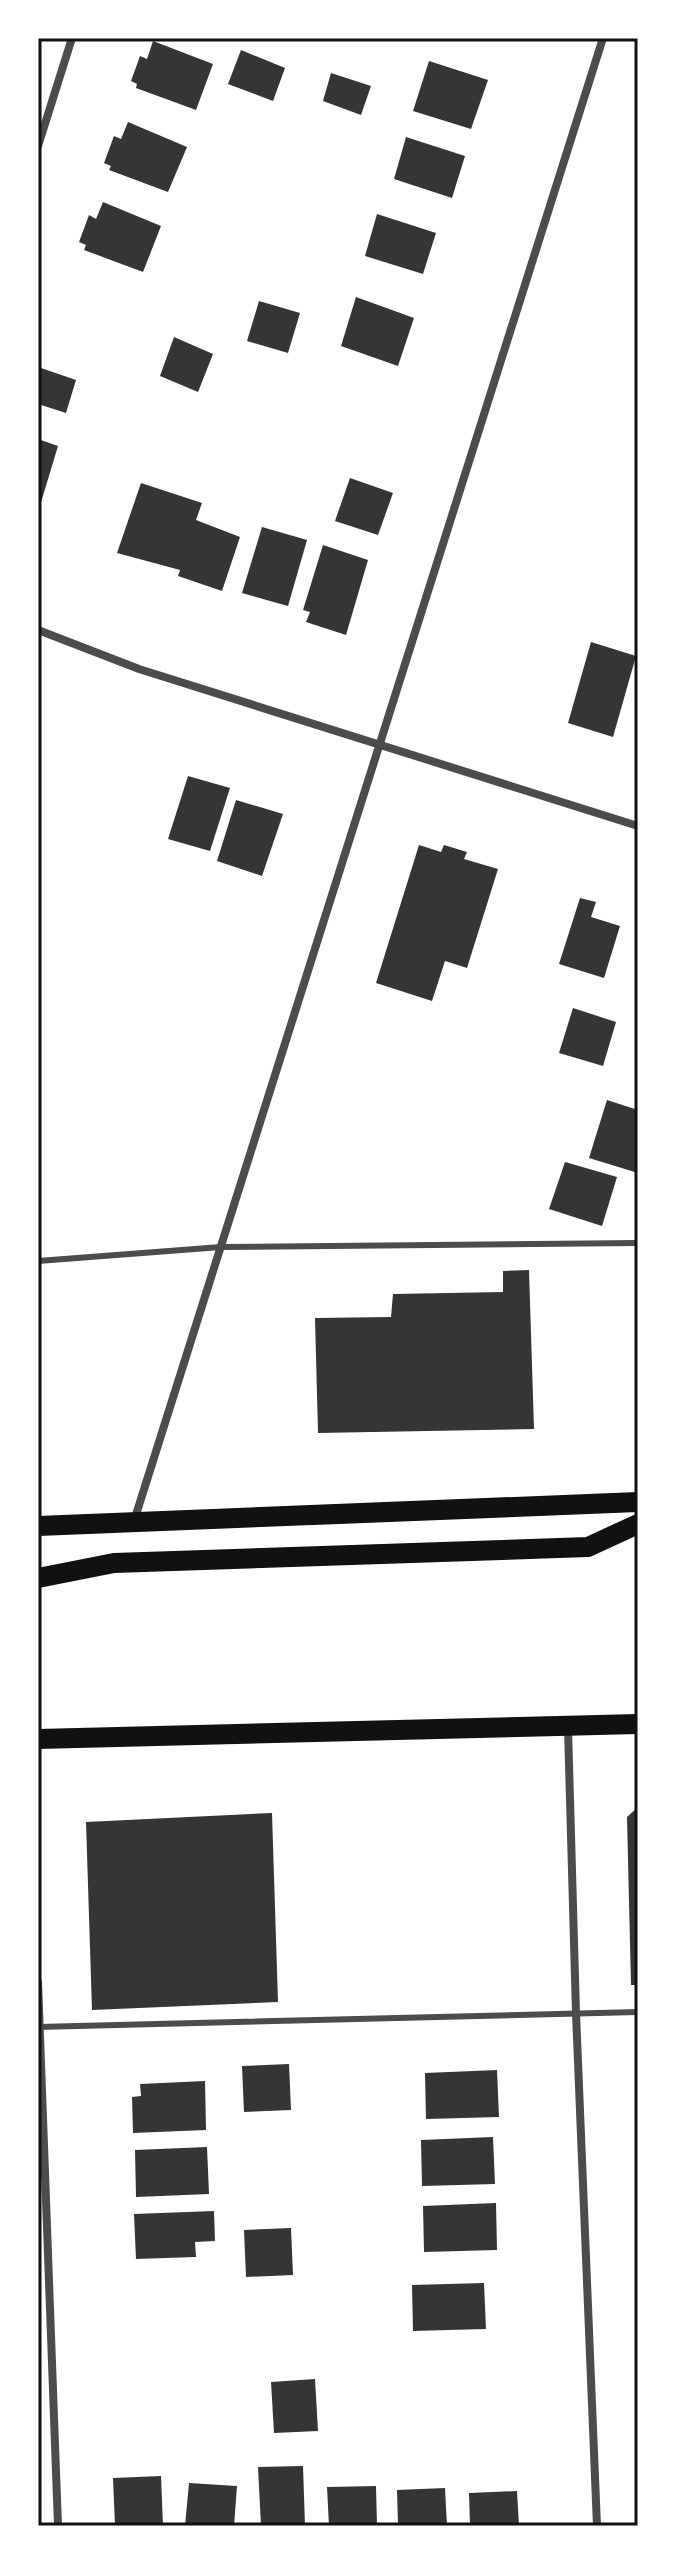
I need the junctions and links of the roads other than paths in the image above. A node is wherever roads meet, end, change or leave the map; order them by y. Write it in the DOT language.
graph roads {
  1 [pos="72,38"];
  2 [pos="603,38"];
  3 [pos="38,146"];
  4 [pos="38,630"];
  5 [pos="382,746"];
  6 [pos="638,826"];
  7 [pos="638,1243"];
  8 [pos="221,1247"];
  9 [pos="38,1261"];
  10 [pos="638,1502"];
  11 [pos="133,1522"];
  12 [pos="638,1524"];
  13 [pos="38,1526"];
  14 [pos="38,1578"];
  15 [pos="638,1724"];
  16 [pos="568,1727"];
  17 [pos="38,1739"];
  18 [pos="38,1982"];
  19 [pos="638,2012"];
  20 [pos="576,2013"];
  21 [pos="39,2027"];
  22 [pos="58,2526"];
  23 [pos="597,2526"];
  1 -- 3 [label="street"];
  2 -- 5 [label="street"];
  4 -- 5 [label="street"];
  5 -- 6 [label="street"];
  5 -- 8 [label="street"];
  7 -- 8 [label="lane"];
  8 -- 9 [label="lane"];
  8 -- 11 [label="street"];
  10 -- 11 [label="main road"];
  11 -- 13 [label="main road"];
  12 -- 14 [label="main road"];
  15 -- 16 [label="main road"];
  16 -- 17 [label="main road"];
  16 -- 20 [label="street"];
  18 -- 21 [label="street"];
  19 -- 20 [label="lane"];
  20 -- 21 [label="lane"];
  20 -- 23 [label="street"];
  21 -- 22 [label="street"];
}
